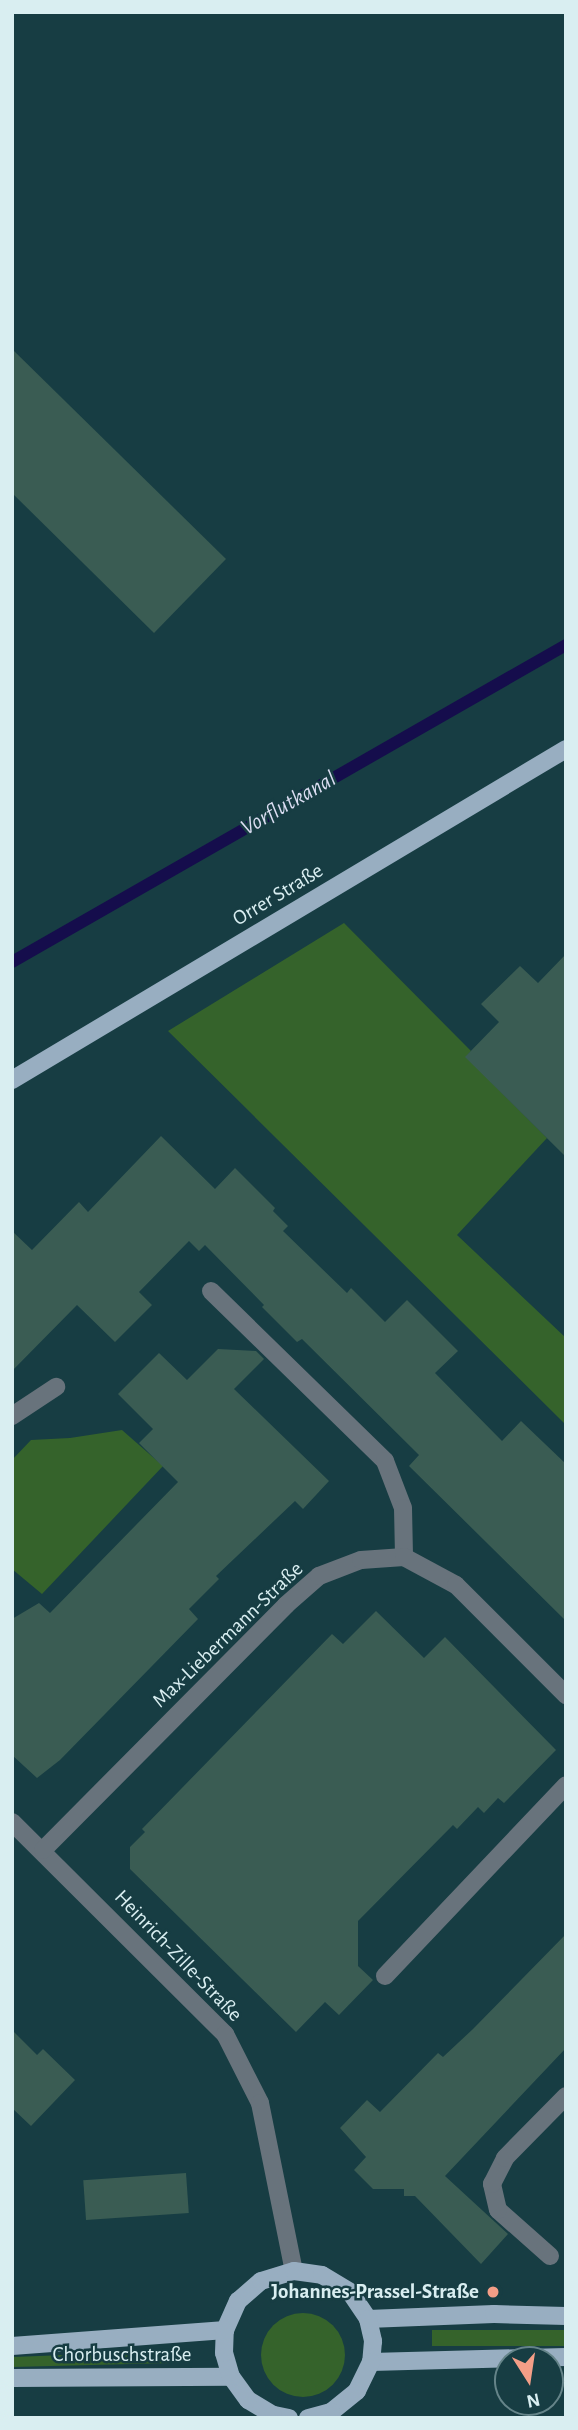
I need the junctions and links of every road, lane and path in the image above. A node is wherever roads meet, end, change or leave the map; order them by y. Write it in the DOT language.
graph roads {
  1 [pos="566,750"];
  2 [pos="12,1080"];
  3 [pos="211,1291"];
  4 [pos="57,1387"];
  5 [pos="12,1416"];
  6 [pos="404,1557"];
  7 [pos="566,1695"];
  8 [pos="566,1785"];
  9 [pos="12,1822"];
  10 [pos="43,1850"];
  11 [pos="385,1976"];
  12 [pos="566,2096"];
  13 [pos="550,2256"];
  14 [pos="294,2271"];
  15 [pos="566,2316"];
  16 [pos="368,2319"];
  17 [pos="225,2330"];
  18 [pos="12,2346"];
  19 [pos="566,2357"];
  20 [pos="371,2362"];
  21 [pos="231,2377"];
  22 [pos="12,2378"];
  23 [pos="289,2418"];
  24 [pos="308,2418"];
  1 -- 2 [label="main road, Orrer Straße"];
  3 -- 6 [label="street"];
  4 -- 5 [label="street"];
  6 -- 7 [label="street"];
  6 -- 10 [label="street, Max-Liebermann-Straße"];
  8 -- 11 [label="street"];
  9 -- 10 [label="street, Heinrich-Zille-Straße"];
  10 -- 14 [label="street, Heinrich-Zille-Straße"];
  12 -- 13 [label="street"];
  14 -- 16 [label="main road"];
  14 -- 17 [label="main road"];
  15 -- 16 [label="main road"];
  16 -- 20 [label="main road"];
  17 -- 18 [label="main road, Chorbuschstraße"];
  17 -- 21 [label="main road"];
  19 -- 20 [label="main road"];
  20 -- 24 [label="main road"];
  21 -- 22 [label="main road, Chorbuschstraße"];
  21 -- 23 [label="main road"];
}
